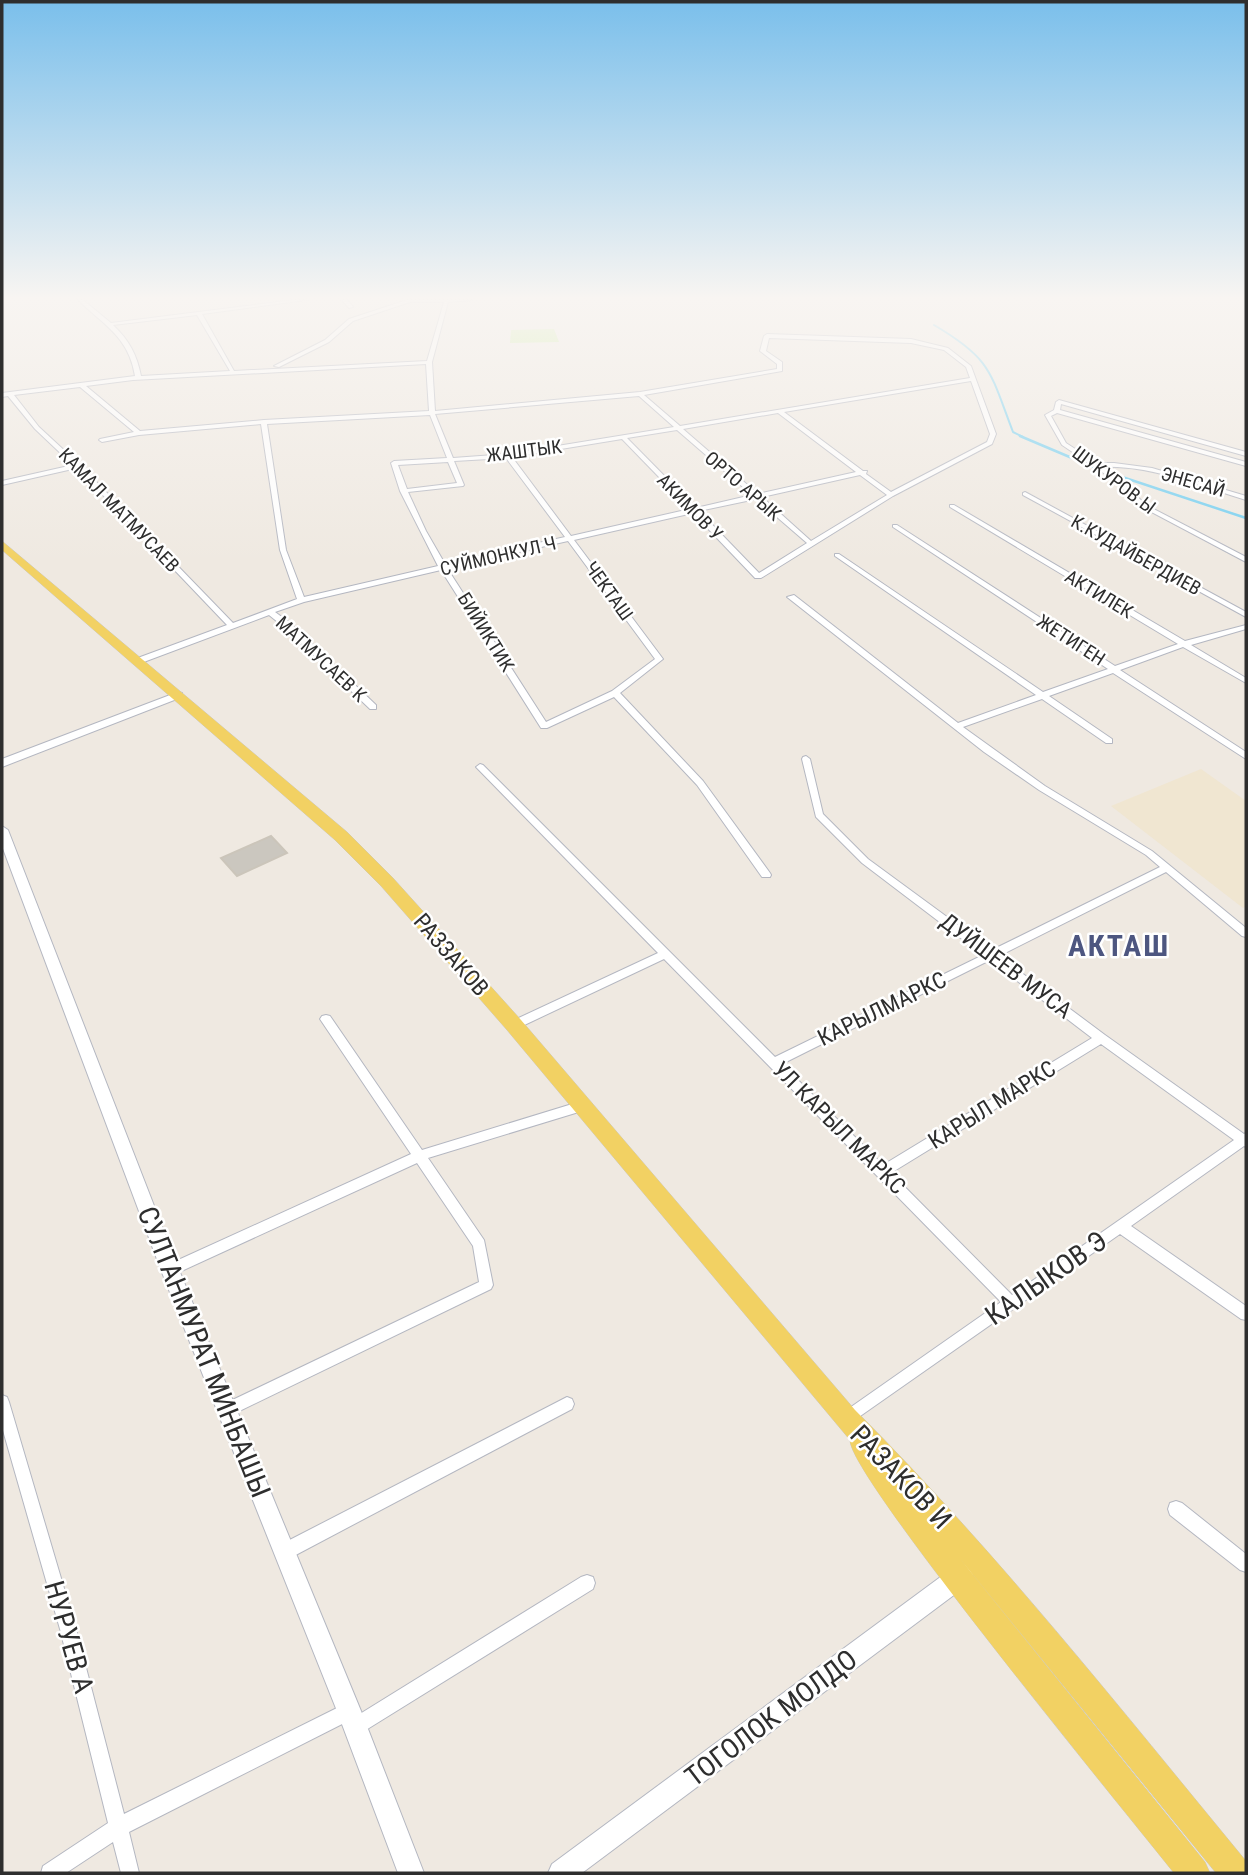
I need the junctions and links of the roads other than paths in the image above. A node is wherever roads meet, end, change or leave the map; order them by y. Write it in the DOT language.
graph roads {
  1 [pos="54,388"];
  2 [pos="84,388"];
  3 [pos="430,388"];
  4 [pos="678,388"];
  5 [pos="922,388"];
  6 [pos="977,388"];
  7 [pos="5,394"];
  8 [pos="640,394"];
  9 [pos="779,411"];
  10 [pos="1057,411"];
  11 [pos="432,413"];
  12 [pos="264,422"];
  13 [pos="678,429"];
  14 [pos="139,433"];
  15 [pos="623,437"];
  16 [pos="102,440"];
  17 [pos="1246,454"];
  18 [pos="508,456"];
  19 [pos="448,458"];
  20 [pos="394,463"];
  21 [pos="1246,464"];
  22 [pos="1095,465"];
  23 [pos="78,466"];
  24 [pos="864,472"];
  25 [pos="2,483"];
  26 [pos="403,491"];
  27 [pos="1025,494"];
  28 [pos="891,495"];
  29 [pos="753,497"];
  30 [pos="1246,498"];
  31 [pos="952,506"];
  32 [pos="692,510"];
  33 [pos="895,526"];
  34 [pos="572,538"];
  35 [pos="808,542"];
  36 [pos="2,544"];
  37 [pos="837,555"];
  38 [pos="1246,560"];
  39 [pos="446,569"];
  40 [pos="791,597"];
  41 [pos="301,600"];
  42 [pos="270,612"];
  43 [pos="1246,615"];
  44 [pos="232,626"];
  45 [pos="1246,627"];
  46 [pos="1184,644"];
  47 [pos="138,661"];
  48 [pos="1114,669"];
  49 [pos="1246,681"];
  50 [pos="615,693"];
  51 [pos="178,695"];
  52 [pos="1042,695"];
  53 [pos="373,707"];
  54 [pos="956,727"];
  55 [pos="1109,741"];
  56 [pos="1246,755"];
  57 [pos="806,759"];
  58 [pos="2,763"];
  59 [pos="480,767"];
  60 [pos="2,830"];
  61 [pos="1167,868"];
  62 [pos="766,876"];
  63 [pos="1246,933"];
  64 [pos="666,954"];
  65 [pos="991,955"];
  66 [pos="326,1019"];
  67 [pos="514,1025"];
  68 [pos="1101,1038"];
  69 [pos="774,1063"];
  70 [pos="582,1106"];
  71 [pos="1245,1140"];
  72 [pos="422,1156"];
  73 [pos="882,1172"];
  74 [pos="1120,1226"];
  75 [pos="170,1270"];
  76 [pos="1011,1303"];
  77 [pos="1246,1314"];
  78 [pos="2,1402"];
  79 [pos="567,1404"];
  80 [pos="227,1410"];
  81 [pos="846,1419"];
  82 [pos="1176,1508"];
  83 [pos="284,1552"];
  84 [pos="1246,1564"];
  85 [pos="968,1570"];
  86 [pos="587,1583"];
  87 [pos="352,1719"];
  88 [pos="119,1827"];
  89 [pos="50,1873"];
  90 [pos="130,1873"];
  91 [pos="411,1873"];
  92 [pos="561,1873"];
  93 [pos="1194,1873"];
  94 [pos="1236,1873"];
  1 -- 7 [label="street"];
  2 -- 14 [label="street"];
  3 -- 11 [label="street"];
  4 -- 8 [label="street"];
  5 -- 9 [label="street, ЖАШТЫК"];
  6 -- 28 [label="street"];
  7 -- 23 [label="street, КАМАЛ МАТМУСАЕВ"];
  8 -- 11 [label="street"];
  8 -- 13 [label="street, ОРТО АРЫК"];
  9 -- 13 [label="street, ЖАШТЫК"];
  9 -- 24 [label="street"];
  10 -- 17 [label="street, ШУКУРОВ.Ы"];
  10 -- 21 [label="street"];
  10 -- 22 [label="street, ШУКУРОВ.Ы"];
  11 -- 12 [label="street"];
  11 -- 19 [label="street"];
  12 -- 14 [label="street"];
  12 -- 41 [label="street"];
  13 -- 15 [label="street, ЖАШТЫК"];
  13 -- 29 [label="street, ОРТО АРЫК"];
  14 -- 16 [label="street"];
  15 -- 18 [label="street, ЖАШТЫК"];
  15 -- 32 [label="street, АКИМОВ У"];
  18 -- 19 [label="street, ЖАШТЫК"];
  18 -- 34 [label="street, ЧЕКТАШ"];
  19 -- 20 [label="street, ЖАШТЫК"];
  19 -- 26 [label="street"];
  20 -- 26 [label="street, БИЙИКТИК"];
  22 -- 30 [label="street, ЭНЕСАЙ"];
  22 -- 38 [label="street, ШУКУРОВ.Ы"];
  23 -- 25 [label="street"];
  23 -- 44 [label="street, КАМАЛ МАТМУСАЕВ"];
  24 -- 28 [label="street"];
  24 -- 29 [label="street, СУЙМОНКУЛ Ч"];
  26 -- 39 [label="street, БИЙИКТИК"];
  27 -- 43 [label="street, К.КУДАЙБЕРДИЕВ"];
  28 -- 35 [label="street"];
  29 -- 32 [label="street, СУЙМОНКУЛ Ч"];
  29 -- 35 [label="street, ОРТО АРЫК"];
  31 -- 46 [label="street, АКТИЛЕК"];
  32 -- 34 [label="street, СУЙМОНКУЛ Ч"];
  32 -- 35 [label="street, АКИМОВ У"];
  33 -- 48 [label="street, ЖЕТИГЕН"];
  34 -- 39 [label="street, СУЙМОНКУЛ Ч"];
  34 -- 50 [label="street, ЧЕКТАШ"];
  36 -- 47 [label="main road, РАЗЗАКОВ"];
  37 -- 52 [label="street"];
  39 -- 41 [label="street, СУЙМОНКУЛ Ч"];
  39 -- 50 [label="street, БИЙИКТИК"];
  40 -- 54 [label="street"];
  41 -- 42 [label="street, СУЙМОНКУЛ Ч"];
  42 -- 44 [label="street, СУЙМОНКУЛ Ч"];
  42 -- 53 [label="street, МАТМУСАЕВ К"];
  44 -- 47 [label="street, СУЙМОНКУЛ Ч"];
  45 -- 46 [label="street"];
  46 -- 48 [label="street"];
  46 -- 49 [label="street, АКТИЛЕК"];
  47 -- 51 [label="main road, РАЗЗАКОВ"];
  48 -- 52 [label="street"];
  48 -- 56 [label="street, ЖЕТИГЕН"];
  50 -- 62 [label="street"];
  51 -- 58 [label="street"];
  51 -- 67 [label="main road, РАЗЗАКОВ"];
  52 -- 54 [label="street"];
  52 -- 55 [label="street"];
  54 -- 61 [label="street"];
  57 -- 65 [label="street, ДУЙШЕЕВ МУСА"];
  59 -- 64 [label="street, УЛ КАРЫЛ МАРКС"];
  60 -- 75 [label="street, СУЛТАНМУРАТ МИНБАШЫ"];
  61 -- 63 [label="street"];
  61 -- 65 [label="street, КАРЫЛМАРКС"];
  64 -- 67 [label="street"];
  64 -- 69 [label="street, УЛ КАРЫЛ МАРКС"];
  65 -- 68 [label="street, ДУЙШЕЕВ МУСА"];
  65 -- 69 [label="street, КАРЫЛМАРКС"];
  66 -- 72 [label="street"];
  67 -- 70 [label="main road, РАЗЗАКОВ"];
  68 -- 71 [label="street, ДУЙШЕЕВ МУСА"];
  68 -- 73 [label="street, КАРЫЛ МАРКС"];
  69 -- 73 [label="street, УЛ КАРЫЛ МАРКС"];
  70 -- 72 [label="street"];
  70 -- 81 [label="main road, РАЗЗАКОВ"];
  71 -- 74 [label="street, КАЛЫКОВ Э"];
  72 -- 75 [label="street"];
  72 -- 80 [label="street"];
  73 -- 76 [label="street, УЛ КАРЫЛ МАРКС"];
  74 -- 76 [label="street, КАЛЫКОВ Э"];
  74 -- 77 [label="street"];
  75 -- 80 [label="street, СУЛТАНМУРАТ МИНБАШЫ"];
  76 -- 81 [label="street, КАЛЫКОВ Э"];
  78 -- 88 [label="street, НУРУЕВ А"];
  79 -- 83 [label="street"];
  80 -- 83 [label="street, СУЛТАНМУРАТ МИНБАШЫ"];
  81 -- 85 [label="main road, РАЗАКОВ И"];
  82 -- 84 [label="street"];
  83 -- 87 [label="street, СУЛТАНМУРАТ МИНБАШЫ"];
  85 -- 92 [label="street, ТОГОЛОК МОЛДО"];
  85 -- 93 [label="main road, РАЗАКОВ И"];
  85 -- 94 [label="main road, РАЗАКОВ И"];
  86 -- 87 [label="street"];
  87 -- 88 [label="street"];
  87 -- 91 [label="street, СУЛТАНМУРАТ МИНБАШЫ"];
  88 -- 89 [label="street"];
  88 -- 90 [label="street, НУРУЕВ А"];
}
